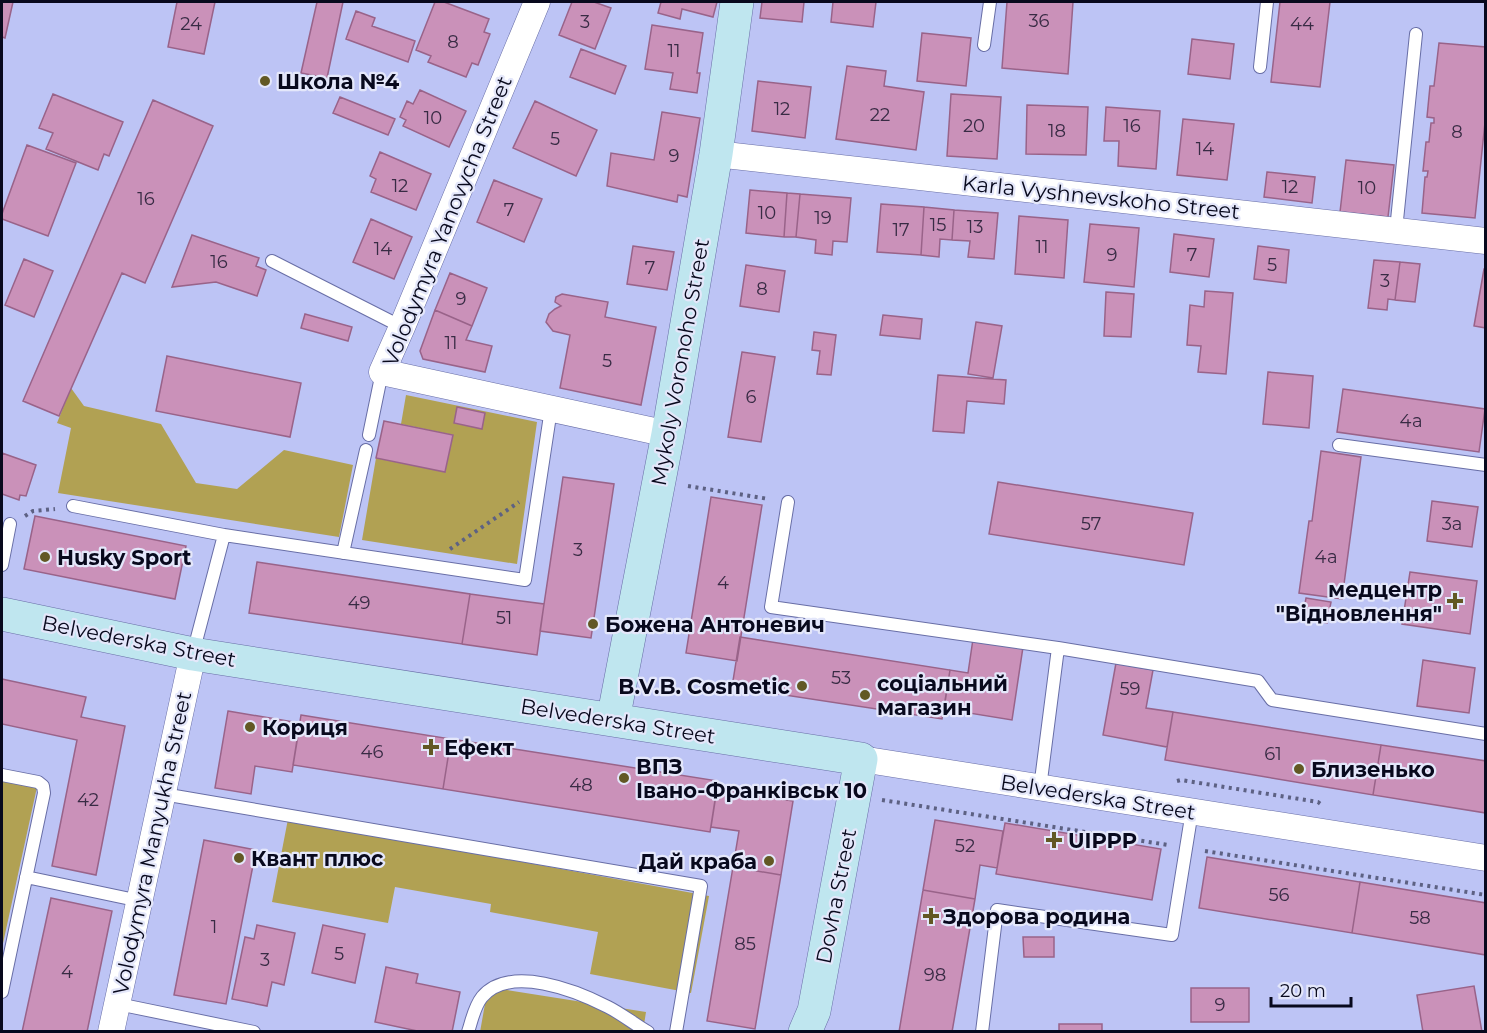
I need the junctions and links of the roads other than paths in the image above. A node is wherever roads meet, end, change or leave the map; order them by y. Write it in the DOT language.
graph roads {
  1 [pos="537,2"];
  2 [pos="737,2"];
  3 [pos="990,2"];
  4 [pos="1267,2"];
  5 [pos="1416,34"];
  6 [pos="984,45"];
  7 [pos="1260,67"];
  8 [pos="716,154"];
  9 [pos="1396,230"];
  10 [pos="1485,240"];
  11 [pos="272,261"];
  12 [pos="402,327"];
  13 [pos="382,372"];
  14 [pos="551,409"];
  15 [pos="668,434"];
  16 [pos="369,435"];
  17 [pos="1339,445"];
  18 [pos="366,450"];
  19 [pos="1485,465"];
  20 [pos="788,502"];
  21 [pos="73,506"];
  22 [pos="10,524"];
  23 [pos="224,536"];
  24 [pos="343,553"];
  25 [pos="2,565"];
  26 [pos="2,614"];
  27 [pos="1058,648"];
  28 [pos="193,654"];
  29 [pos="613,720"];
  30 [pos="1485,734"];
  31 [pos="861,759"];
  32 [pos="2,775"];
  33 [pos="1040,788"];
  34 [pos="163,794"];
  35 [pos="1192,812"];
  36 [pos="1485,858"];
  37 [pos="26,877"];
  38 [pos="140,901"];
  39 [pos="2,992"];
  40 [pos="118,1004"];
  41 [pos="111,1032"];
  42 [pos="254,1032"];
  43 [pos="468,1032"];
  44 [pos="648,1032"];
  45 [pos="676,1032"];
  46 [pos="805,1032"];
  47 [pos="982,1032"];
  1 -- 12 [label="street, Volodymyra Yanovycha Street"];
  2 -- 8 [label="street, Mykoly Voronoho Street"];
  3 -- 6 [label="lane"];
  4 -- 7 [label="lane"];
  5 -- 9 [label="lane"];
  8 -- 9 [label="street, Karla Vyshnevskoho Street"];
  8 -- 15 [label="street, Mykoly Voronoho Street"];
  9 -- 10 [label="street, Karla Vyshnevskoho Street"];
  11 -- 12 [label="lane"];
  12 -- 13 [label="street, Volodymyra Yanovycha Street"];
  13 -- 14 [label="street, Volodymyra Yanovycha Street"];
  13 -- 16 [label="lane"];
  14 -- 15 [label="street, Volodymyra Yanovycha Street"];
  14 -- 24 [label="lane"];
  15 -- 29 [label="street, Mykoly Voronoho Street"];
  17 -- 19 [label="lane"];
  18 -- 24 [label="lane"];
  20 -- 27 [label="lane"];
  21 -- 23 [label="lane"];
  22 -- 25 [label="lane"];
  23 -- 24 [label="lane"];
  23 -- 28 [label="lane"];
  26 -- 28 [label="street, Belvederska Street"];
  27 -- 30 [label="lane"];
  27 -- 33 [label="lane"];
  28 -- 29 [label="street, Belvederska Street"];
  28 -- 34 [label="street, Volodymyra Manyukha Street"];
  29 -- 31 [label="street, Belvederska Street"];
  31 -- 33 [label="street, Belvederska Street"];
  31 -- 46 [label="street, Dovha Street"];
  32 -- 37 [label="lane"];
  33 -- 35 [label="street, Belvederska Street"];
  34 -- 38 [label="street, Volodymyra Manyukha Street"];
  34 -- 45 [label="lane"];
  35 -- 36 [label="street, Belvederska Street"];
  35 -- 47 [label="lane"];
  37 -- 38 [label="lane"];
  37 -- 39 [label="lane"];
  38 -- 40 [label="street, Volodymyra Manyukha Street"];
  40 -- 41 [label="street, Volodymyra Manyukha Street"];
  40 -- 42 [label="lane"];
  43 -- 44 [label="lane"];
}
